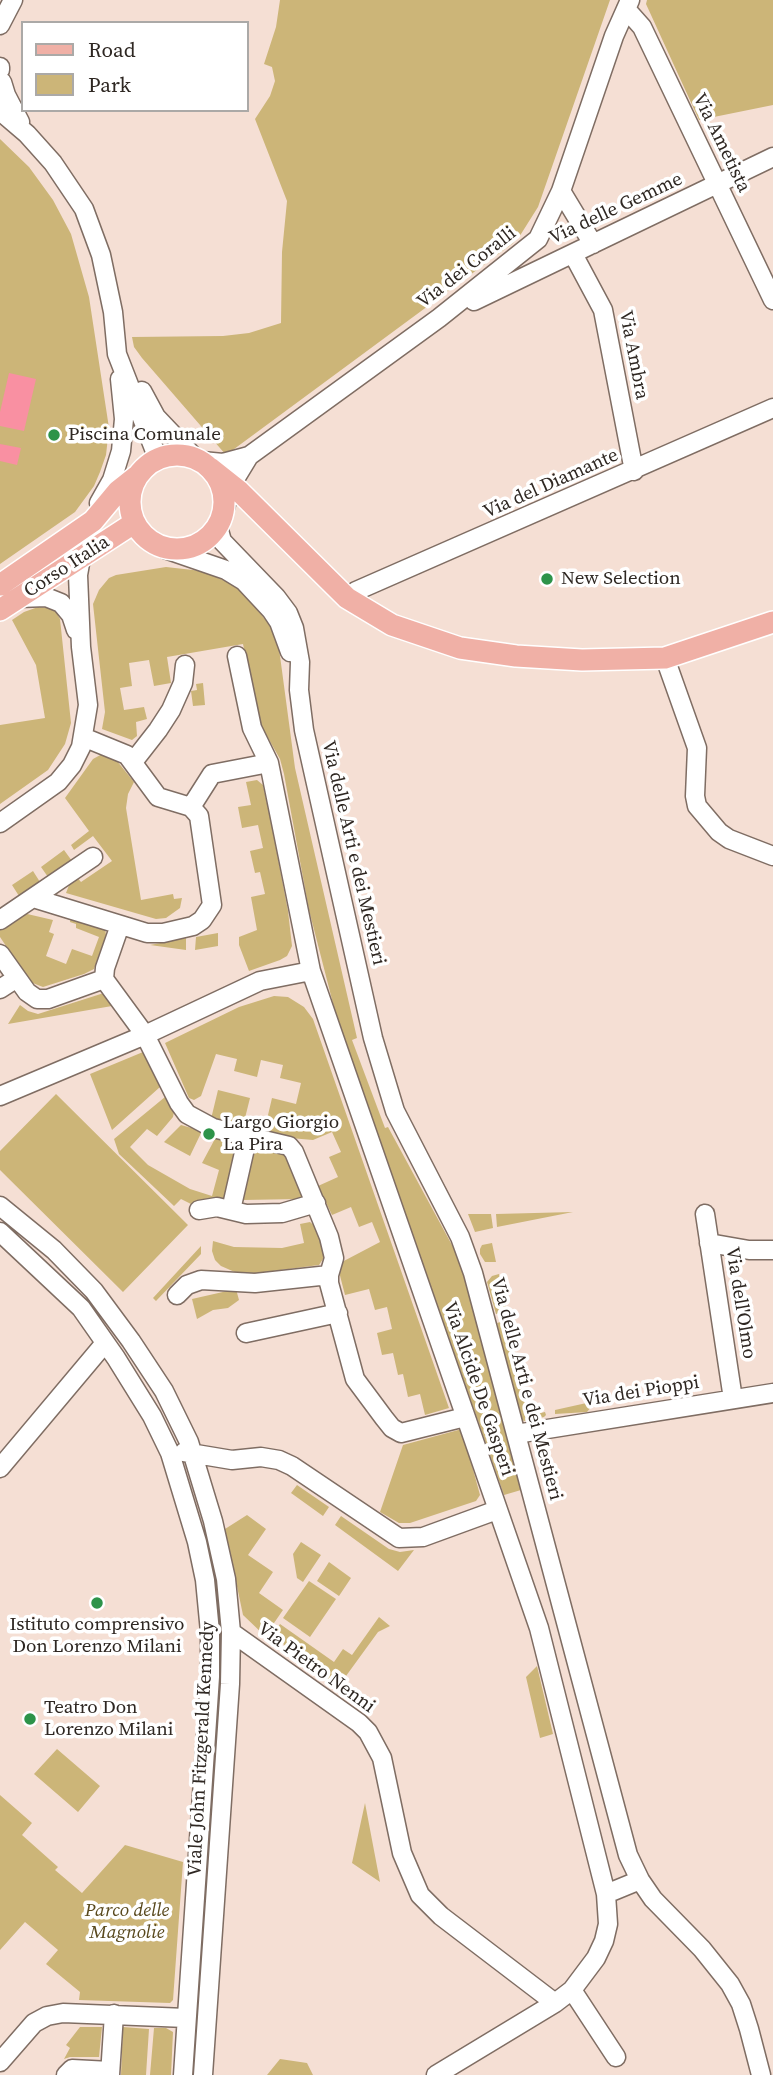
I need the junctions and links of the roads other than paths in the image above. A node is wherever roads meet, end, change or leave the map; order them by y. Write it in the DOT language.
graph roads {
  1 [pos="13,0"];
  2 [pos="628,4"];
  3 [pos="2,23"];
  4 [pos="0,40"];
  5 [pos="0,75"];
  6 [pos="0,111"];
  7 [pos="27,134"];
  8 [pos="773,157"];
  9 [pos="718,184"];
  10 [pos="561,191"];
  11 [pos="538,239"];
  12 [pos="593,244"];
  13 [pos="573,254"];
  14 [pos="552,262"];
  15 [pos="768,276"];
  16 [pos="773,300"];
  17 [pos="113,312"];
  18 [pos="439,318"];
  19 [pos="117,354"];
  20 [pos="773,408"];
  21 [pos="249,456"];
  22 [pos="158,459"];
  23 [pos="202,462"];
  24 [pos="634,471"];
  25 [pos="139,475"];
  26 [pos="232,484"];
  27 [pos="221,520"];
  28 [pos="134,523"];
  29 [pos="283,534"];
  30 [pos="69,539"];
  31 [pos="165,549"];
  32 [pos="81,558"];
  33 [pos="0,585"];
  34 [pos="19,598"];
  35 [pos="347,598"];
  36 [pos="0,610"];
  37 [pos="773,622"];
  38 [pos="81,647"];
  39 [pos="237,656"];
  40 [pos="665,658"];
  41 [pos="185,664"];
  42 [pos="299,690"];
  43 [pos="83,737"];
  44 [pos="133,762"];
  45 [pos="269,763"];
  46 [pos="191,807"];
  47 [pos="0,823"];
  48 [pos="773,856"];
  49 [pos="93,857"];
  50 [pos="33,898"];
  51 [pos="0,920"];
  52 [pos="120,925"];
  53 [pos="0,954"];
  54 [pos="311,971"];
  55 [pos="17,978"];
  56 [pos="104,979"];
  57 [pos="0,989"];
  58 [pos="145,1035"];
  59 [pos="0,1096"];
  60 [pos="248,1135"];
  61 [pos="316,1203"];
  62 [pos="0,1206"];
  63 [pos="200,1210"];
  64 [pos="231,1210"];
  65 [pos="705,1214"];
  66 [pos="0,1232"];
  67 [pos="709,1243"];
  68 [pos="773,1250"];
  69 [pos="328,1275"];
  70 [pos="177,1295"];
  71 [pos="338,1313"];
  72 [pos="246,1334"];
  73 [pos="105,1343"];
  74 [pos="773,1393"];
  75 [pos="733,1399"];
  76 [pos="465,1417"];
  77 [pos="516,1434"];
  78 [pos="183,1450"];
  79 [pos="0,1468"];
  80 [pos="498,1510"];
  81 [pos="231,1632"];
  82 [pos="640,1880"];
  83 [pos="606,1894"];
  84 [pos="572,1990"];
  85 [pos="555,2003"];
  86 [pos="114,2014"];
  87 [pos="186,2018"];
  88 [pos="616,2057"];
  89 [pos="0,2062"];
  90 [pos="110,2073"];
  91 [pos="66,2075"];
  92 [pos="183,2075"];
  93 [pos="203,2075"];
  94 [pos="436,2075"];
  95 [pos="761,2075"];
  1 -- 3 [label="street"];
  2 -- 9 [label="street, Via Ametista"];
  2 -- 10 [label="street, Via dei Coralli"];
  3 -- 4 [label="street"];
  5 -- 7 [label="street"];
  6 -- 7 [label="street"];
  7 -- 17 [label="street"];
  8 -- 9 [label="street, Via delle Gemme"];
  9 -- 12 [label="street, Via delle Gemme"];
  9 -- 15 [label="street, Via Ametista"];
  10 -- 11 [label="street, Via dei Coralli"];
  10 -- 12 [label="street"];
  11 -- 14 [label="street"];
  11 -- 18 [label="street, Via dei Coralli"];
  12 -- 13 [label="street, Via delle Gemme"];
  13 -- 14 [label="street, Via delle Gemme"];
  13 -- 24 [label="street, Via Ambra"];
  14 -- 18 [label="street, Via delle Gemme"];
  15 -- 16 [label="street, Via Ametista"];
  17 -- 19 [label="street"];
  17 -- 23 [label="street"];
  18 -- 21 [label="street, Via dei Coralli"];
  19 -- 22 [label="street"];
  19 -- 30 [label="street"];
  20 -- 24 [label="street, Via del Diamante"];
  21 -- 23 [label="street"];
  21 -- 26 [label="street"];
  22 -- 23 [label="main road"];
  22 -- 25 [label="main road"];
  23 -- 26 [label="main road"];
  23 -- 27 [label="main road"];
  24 -- 35 [label="street, Via del Diamante"];
  25 -- 28 [label="main road"];
  25 -- 30 [label="main road, Corso Italia"];
  26 -- 27 [label="street"];
  26 -- 29 [label="main road"];
  27 -- 29 [label="main road"];
  27 -- 31 [label="main road"];
  27 -- 42 [label="street"];
  28 -- 31 [label="main road"];
  28 -- 32 [label="main road, Corso Italia"];
  29 -- 35 [label="main road"];
  30 -- 33 [label="main road, Corso Italia"];
  31 -- 42 [label="street"];
  32 -- 34 [label="main road, Corso Italia"];
  32 -- 38 [label="street"];
  34 -- 36 [label="main road, Corso Italia"];
  34 -- 38 [label="street"];
  35 -- 40 [label="main road"];
  37 -- 40 [label="main road"];
  38 -- 43 [label="street"];
  39 -- 45 [label="street, Via Alcide De Gasperi"];
  40 -- 48 [label="street"];
  41 -- 44 [label="street"];
  42 -- 77 [label="street, Via delle Arti e dei Mestieri"];
  43 -- 44 [label="street"];
  43 -- 47 [label="street"];
  44 -- 46 [label="street"];
  45 -- 46 [label="street"];
  45 -- 54 [label="street, Via Alcide De Gasperi"];
  46 -- 52 [label="street"];
  49 -- 50 [label="street"];
  50 -- 51 [label="street"];
  50 -- 52 [label="street"];
  52 -- 56 [label="street"];
  53 -- 55 [label="street"];
  54 -- 58 [label="street"];
  54 -- 76 [label="street, Via Alcide De Gasperi"];
  55 -- 56 [label="street"];
  55 -- 57 [label="street"];
  56 -- 58 [label="street"];
  58 -- 59 [label="street"];
  58 -- 60 [label="street"];
  60 -- 61 [label="street"];
  60 -- 64 [label="street"];
  61 -- 64 [label="street"];
  61 -- 69 [label="street"];
  62 -- 78 [label="street, Viale John Fitzgerald Kennedy"];
  63 -- 64 [label="street"];
  65 -- 67 [label="street, Via dell'Olmo"];
  66 -- 73 [label="street, Viale John Fitzgerald Kennedy"];
  67 -- 68 [label="street"];
  67 -- 75 [label="street, Via dell'Olmo"];
  69 -- 70 [label="street"];
  69 -- 71 [label="street"];
  71 -- 72 [label="street"];
  71 -- 76 [label="street"];
  73 -- 78 [label="street, Viale John Fitzgerald Kennedy"];
  73 -- 79 [label="street"];
  74 -- 75 [label="street, Via dei Pioppi"];
  75 -- 77 [label="street, Via dei Pioppi"];
  76 -- 80 [label="street, Via Alcide De Gasperi"];
  77 -- 82 [label="street, Via delle Arti e dei Mestieri"];
  78 -- 80 [label="street"];
  78 -- 81 [label="street, Viale John Fitzgerald Kennedy"];
  78 -- 87 [label="street, Viale John Fitzgerald Kennedy"];
  80 -- 83 [label="street, Via Alcide De Gasperi"];
  81 -- 85 [label="street, Via Pietro Nenni"];
  81 -- 93 [label="street, Viale John Fitzgerald Kennedy"];
  82 -- 83 [label="street"];
  82 -- 95 [label="street, Via delle Arti e dei Mestieri"];
  83 -- 84 [label="street, Via Alcide De Gasperi"];
  84 -- 85 [label="street, Via Alcide De Gasperi"];
  84 -- 88 [label="street"];
  85 -- 94 [label="street, Via Alcide De Gasperi"];
  86 -- 87 [label="street"];
  86 -- 89 [label="street"];
  86 -- 90 [label="street"];
  87 -- 92 [label="street, Viale John Fitzgerald Kennedy"];
  90 -- 91 [label="street"];
}
